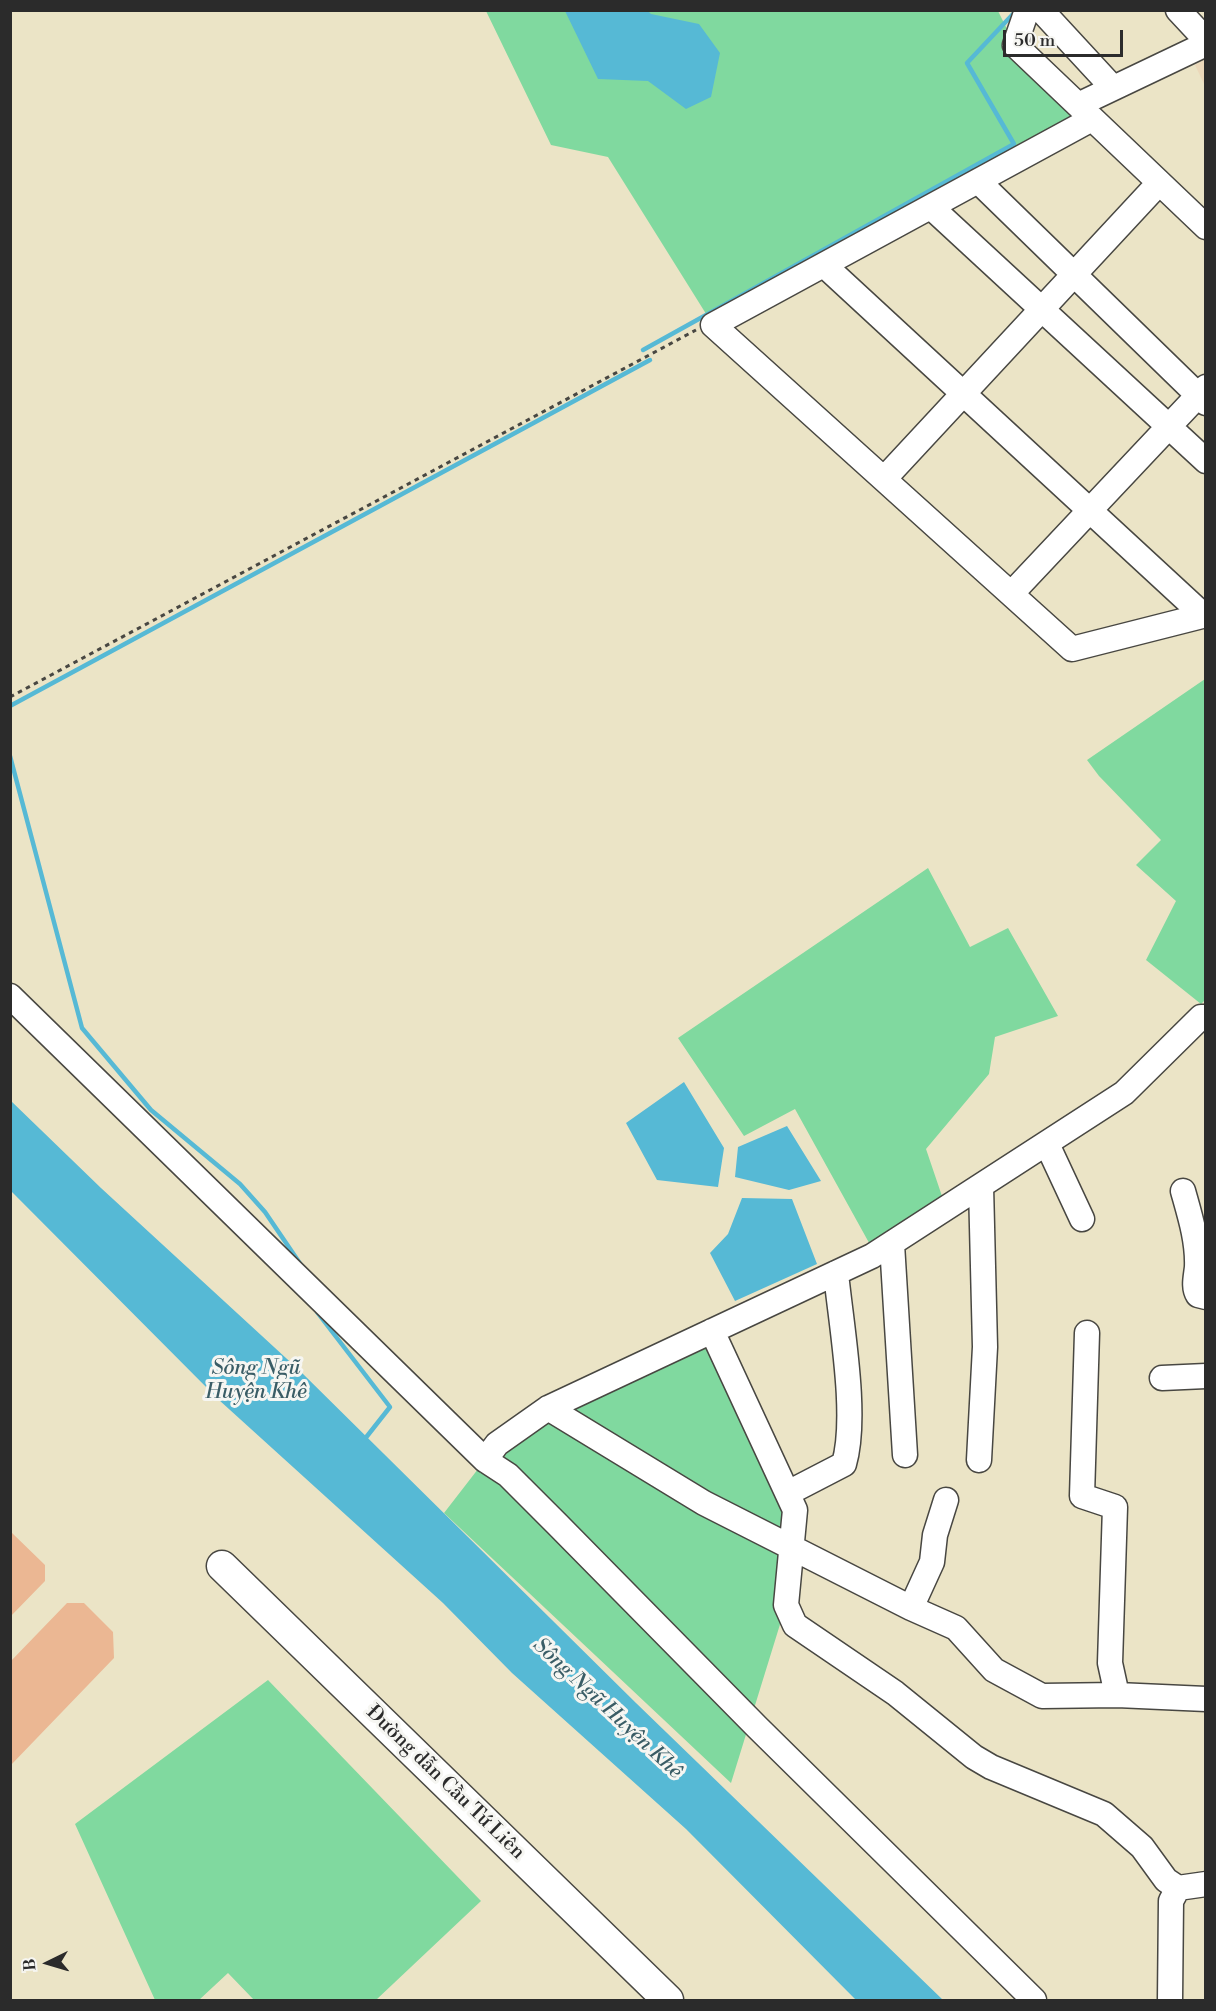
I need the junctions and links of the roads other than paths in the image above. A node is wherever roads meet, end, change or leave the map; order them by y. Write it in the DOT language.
graph roads {
  1 [pos="1027,10"];
  2 [pos="1041,10"];
  3 [pos="1178,10"];
  4 [pos="1206,42"];
  5 [pos="1113,88"];
  6 [pos="1085,112"];
  7 [pos="978,181"];
  8 [pos="1159,183"];
  9 [pos="931,207"];
  10 [pos="1206,227"];
  11 [pos="824,265"];
  12 [pos="1074,275"];
  13 [pos="1042,310"];
  14 [pos="964,394"];
  15 [pos="1203,396"];
  16 [pos="1169,427"];
  17 [pos="1206,461"];
  18 [pos="884,479"];
  19 [pos="1090,511"];
  20 [pos="1011,594"];
  21 [pos="1204,615"];
  22 [pos="10,996"];
  23 [pos="1206,1017"];
  24 [pos="1047,1144"];
  25 [pos="981,1186"];
  26 [pos="1183,1191"];
  27 [pos="1082,1219"];
  28 [pos="892,1244"];
  29 [pos="836,1273"];
  30 [pos="1206,1297"];
  31 [pos="712,1331"];
  32 [pos="1087,1333"];
  33 [pos="1206,1376"];
  34 [pos="1162,1378"];
  35 [pos="548,1408"];
  36 [pos="905,1455"];
  37 [pos="485,1460"];
  38 [pos="979,1460"];
  39 [pos="788,1493"];
  40 [pos="946,1500"];
  41 [pos="793,1548"];
  42 [pos="222,1566"];
  43 [pos="911,1608"];
  44 [pos="1117,1695"];
  45 [pos="1206,1699"];
  46 [pos="1206,1884"];
  47 [pos="1178,1888"];
  48 [pos="668,2001"];
  49 [pos="1034,2001"];
  50 [pos="1170,2001"];
  1 -- 6 [label="street"];
  2 -- 5 [label="street"];
  3 -- 4 [label="street"];
  4 -- 5 [label="street"];
  5 -- 6 [label="street"];
  6 -- 7 [label="street"];
  6 -- 8 [label="street"];
  7 -- 9 [label="street"];
  7 -- 12 [label="street"];
  8 -- 10 [label="street"];
  8 -- 12 [label="street"];
  9 -- 11 [label="street"];
  9 -- 13 [label="street"];
  11 -- 14 [label="street"];
  11 -- 18 [label="street"];
  12 -- 13 [label="street"];
  12 -- 15 [label="street"];
  13 -- 14 [label="street"];
  13 -- 16 [label="street"];
  14 -- 18 [label="street"];
  14 -- 19 [label="street"];
  15 -- 16 [label="street"];
  16 -- 17 [label="street"];
  16 -- 19 [label="street"];
  18 -- 20 [label="street"];
  19 -- 20 [label="street"];
  19 -- 21 [label="street"];
  20 -- 21 [label="street"];
  22 -- 37 [label="street"];
  23 -- 24 [label="street"];
  24 -- 25 [label="street"];
  24 -- 27 [label="street"];
  25 -- 28 [label="street"];
  25 -- 38 [label="street"];
  26 -- 30 [label="street"];
  28 -- 29 [label="street"];
  28 -- 36 [label="street"];
  29 -- 31 [label="street"];
  29 -- 39 [label="street"];
  31 -- 35 [label="street"];
  31 -- 39 [label="street"];
  32 -- 44 [label="street"];
  33 -- 34 [label="street"];
  35 -- 37 [label="street"];
  35 -- 41 [label="street"];
  37 -- 49 [label="street"];
  39 -- 41 [label="street"];
  40 -- 43 [label="street"];
  41 -- 43 [label="street"];
  41 -- 47 [label="street"];
  42 -- 48 [label="main road, Đường dẫn Cầu Tứ Liên"];
  43 -- 44 [label="street"];
  44 -- 45 [label="street"];
  46 -- 47 [label="street"];
  47 -- 50 [label="street"];
}
